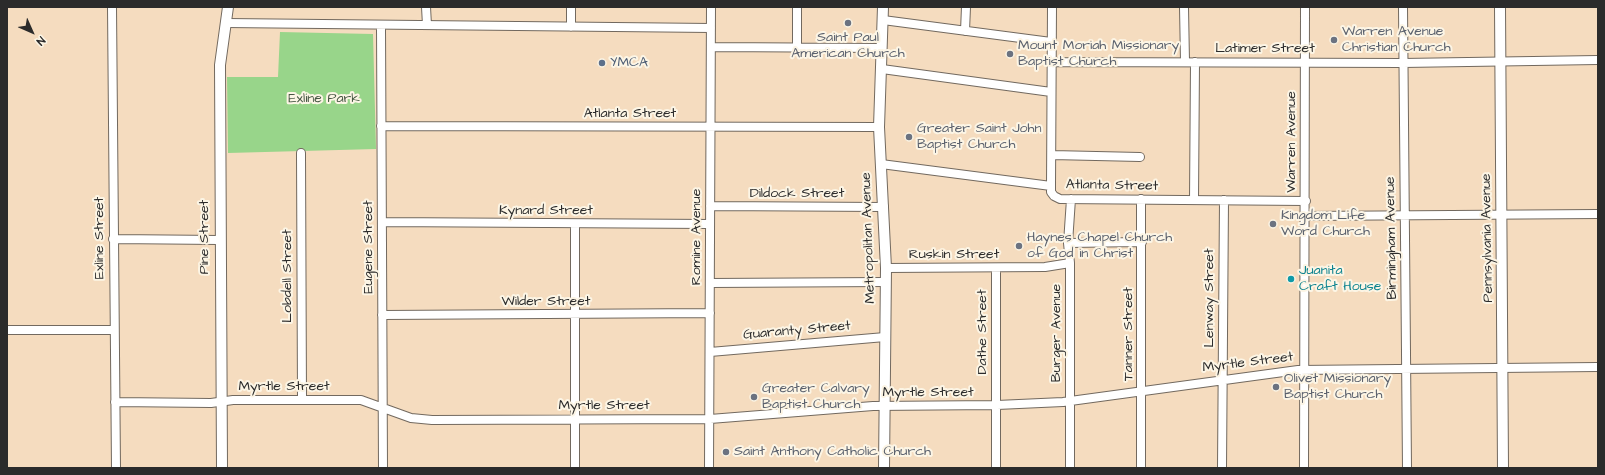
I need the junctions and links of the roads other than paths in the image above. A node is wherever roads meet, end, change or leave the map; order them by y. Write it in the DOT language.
graph roads {
  1 [pos="112,7"];
  2 [pos="228,7"];
  3 [pos="426,7"];
  4 [pos="572,7"];
  5 [pos="711,7"];
  6 [pos="797,7"];
  7 [pos="883,7"];
  8 [pos="966,7"];
  9 [pos="1052,7"];
  10 [pos="1184,7"];
  11 [pos="1305,7"];
  12 [pos="1403,7"];
  13 [pos="1500,7"];
  14 [pos="883,20"];
  15 [pos="226,23"];
  16 [pos="426,25"];
  17 [pos="381,26"];
  18 [pos="572,27"];
  19 [pos="711,28"];
  20 [pos="965,31"];
  21 [pos="1051,42"];
  22 [pos="712,47"];
  23 [pos="797,47"];
  24 [pos="882,48"];
  25 [pos="1598,60"];
  26 [pos="1051,62"];
  27 [pos="1185,62"];
  28 [pos="1195,62"];
  29 [pos="1305,62"];
  30 [pos="1500,62"];
  31 [pos="1403,63"];
  32 [pos="882,69"];
  33 [pos="1051,92"];
  34 [pos="382,126"];
  35 [pos="711,127"];
  36 [pos="879,128"];
  37 [pos="300,153"];
  38 [pos="1052,154"];
  39 [pos="1140,157"];
  40 [pos="880,164"];
  41 [pos="1051,186"];
  42 [pos="1071,199"];
  43 [pos="1141,199"];
  44 [pos="1194,200"];
  45 [pos="1224,200"];
  46 [pos="1306,201"];
  47 [pos="710,206"];
  48 [pos="884,207"];
  49 [pos="1598,214"];
  50 [pos="1405,215"];
  51 [pos="1501,215"];
  52 [pos="1306,216"];
  53 [pos="382,222"];
  54 [pos="575,224"];
  55 [pos="710,224"];
  56 [pos="113,239"];
  57 [pos="219,240"];
  58 [pos="1142,242"];
  59 [pos="1068,243"];
  60 [pos="1070,263"];
  61 [pos="886,268"];
  62 [pos="996,268"];
  63 [pos="886,282"];
  64 [pos="710,283"];
  65 [pos="710,313"];
  66 [pos="382,315"];
  67 [pos="576,315"];
  68 [pos="7,330"];
  69 [pos="114,330"];
  70 [pos="885,337"];
  71 [pos="710,352"];
  72 [pos="1503,367"];
  73 [pos="1598,367"];
  74 [pos="1407,368"];
  75 [pos="1305,369"];
  76 [pos="1223,379"];
  77 [pos="1142,392"];
  78 [pos="302,399"];
  79 [pos="222,401"];
  80 [pos="1070,401"];
  81 [pos="115,402"];
  82 [pos="997,405"];
  83 [pos="885,406"];
  84 [pos="382,407"];
  85 [pos="710,418"];
  86 [pos="575,419"];
  87 [pos="116,468"];
  88 [pos="222,468"];
  89 [pos="383,468"];
  90 [pos="575,468"];
  91 [pos="709,468"];
  92 [pos="884,468"];
  93 [pos="996,468"];
  94 [pos="1070,468"];
  95 [pos="1141,468"];
  96 [pos="1222,468"];
  97 [pos="1304,468"];
  98 [pos="1407,468"];
  99 [pos="1503,468"];
  1 -- 56 [label="street, Exline Street"];
  2 -- 15 [label="street, Pine Street"];
  3 -- 16 [label="street"];
  4 -- 18 [label="street"];
  5 -- 19 [label="street, Romine Avenue"];
  6 -- 23 [label="street"];
  7 -- 14 [label="street, Metropolitan Avenue"];
  8 -- 20 [label="street"];
  9 -- 21 [label="street"];
  10 -- 27 [label="street"];
  11 -- 29 [label="street, Warren Avenue"];
  12 -- 31 [label="street, Birmingham Avenue"];
  13 -- 30 [label="street, Pennsylvania Avenue"];
  14 -- 20 [label="street"];
  14 -- 24 [label="street, Metropolitan Avenue"];
  15 -- 17 [label="street"];
  15 -- 57 [label="street, Pine Street"];
  16 -- 17 [label="street"];
  16 -- 18 [label="street"];
  17 -- 34 [label="street, Eugene Street"];
  18 -- 19 [label="street"];
  19 -- 22 [label="street, Romine Avenue"];
  20 -- 21 [label="street"];
  21 -- 26 [label="street"];
  22 -- 23 [label="street"];
  22 -- 35 [label="street, Romine Avenue"];
  23 -- 24 [label="street"];
  24 -- 32 [label="street, Metropolitan Avenue"];
  25 -- 30 [label="street, Latimer Street"];
  26 -- 27 [label="street, Latimer Street"];
  26 -- 33 [label="street"];
  27 -- 28 [label="street, Latimer Street"];
  28 -- 29 [label="street, Latimer Street"];
  28 -- 44 [label="street"];
  29 -- 31 [label="street, Latimer Street"];
  29 -- 46 [label="street, Warren Avenue"];
  30 -- 31 [label="street, Latimer Street"];
  30 -- 51 [label="street, Pennsylvania Avenue"];
  31 -- 50 [label="street, Birmingham Avenue"];
  32 -- 33 [label="street"];
  32 -- 36 [label="street, Metropolitan Avenue"];
  33 -- 38 [label="street"];
  34 -- 35 [label="street, Atlanta Street"];
  34 -- 53 [label="street, Eugene Street"];
  35 -- 36 [label="street, Atlanta Street"];
  35 -- 47 [label="street, Romine Avenue"];
  36 -- 40 [label="street, Metropolitan Avenue"];
  37 -- 78 [label="street, Lobdell Street"];
  38 -- 39 [label="street"];
  38 -- 41 [label="street"];
  40 -- 41 [label="street, Atlanta Street"];
  40 -- 48 [label="street, Metropolitan Avenue"];
  41 -- 42 [label="street, Atlanta Street"];
  42 -- 43 [label="street, Atlanta Street"];
  42 -- 59 [label="street, Burger Avenue"];
  43 -- 44 [label="street, Atlanta Street"];
  43 -- 58 [label="street, Tanner Street"];
  44 -- 45 [label="street, Atlanta Street"];
  45 -- 46 [label="street, Atlanta Street"];
  45 -- 76 [label="street, Lenway Street"];
  46 -- 52 [label="street, Warren Avenue"];
  47 -- 48 [label="street, Dildock Street"];
  47 -- 55 [label="street, Romine Avenue"];
  48 -- 61 [label="street, Metropolitan Avenue"];
  49 -- 51 [label="street"];
  50 -- 51 [label="street"];
  50 -- 52 [label="street"];
  50 -- 74 [label="street, Birmingham Avenue"];
  51 -- 72 [label="street, Pennsylvania Avenue"];
  52 -- 75 [label="street, Warren Avenue"];
  53 -- 54 [label="street, Kynard Street"];
  53 -- 66 [label="street, Eugene Street"];
  54 -- 55 [label="street, Kynard Street"];
  54 -- 67 [label="street"];
  55 -- 64 [label="street, Romine Avenue"];
  56 -- 57 [label="street"];
  56 -- 69 [label="street, Exline Street"];
  57 -- 79 [label="street, Pine Street"];
  58 -- 59 [label="street"];
  58 -- 77 [label="street, Tanner Street"];
  59 -- 60 [label="street, Burger Avenue"];
  60 -- 62 [label="street, Ruskin Street"];
  60 -- 80 [label="street, Burger Avenue"];
  61 -- 62 [label="street, Ruskin Street"];
  61 -- 63 [label="street, Metropolitan Avenue"];
  62 -- 82 [label="street, Dathe Street"];
  63 -- 64 [label="street"];
  63 -- 70 [label="street, Metropolitan Avenue"];
  64 -- 65 [label="street, Romine Avenue"];
  65 -- 67 [label="street, Wilder Street"];
  65 -- 71 [label="street, Romine Avenue"];
  66 -- 67 [label="street, Wilder Street"];
  66 -- 84 [label="street, Eugene Street"];
  67 -- 86 [label="street"];
  68 -- 69 [label="street"];
  69 -- 81 [label="street, Exline Street"];
  70 -- 71 [label="street, Guaranty Street"];
  70 -- 83 [label="street, Metropolitan Avenue"];
  71 -- 85 [label="street, Romine Avenue"];
  72 -- 73 [label="street, Myrtle Street"];
  72 -- 74 [label="street, Myrtle Street"];
  72 -- 99 [label="street, Pennsylvania Avenue"];
  74 -- 75 [label="street, Myrtle Street"];
  74 -- 98 [label="street, Birmingham Avenue"];
  75 -- 76 [label="street, Myrtle Street"];
  75 -- 97 [label="street, Warren Avenue"];
  76 -- 77 [label="street, Myrtle Street"];
  76 -- 96 [label="street, Lenway Street"];
  77 -- 80 [label="street, Myrtle Street"];
  77 -- 95 [label="street, Tanner Street"];
  78 -- 79 [label="street, Myrtle Street"];
  78 -- 84 [label="street, Myrtle Street"];
  79 -- 81 [label="street, Myrtle Street"];
  79 -- 88 [label="street, Pine Street"];
  80 -- 82 [label="street, Myrtle Street"];
  80 -- 94 [label="street, Burger Avenue"];
  81 -- 87 [label="street, Exline Street"];
  82 -- 83 [label="street, Myrtle Street"];
  82 -- 93 [label="street, Dathe Street"];
  83 -- 85 [label="street, Myrtle Street"];
  83 -- 92 [label="street, Metropolitan Avenue"];
  84 -- 86 [label="street, Myrtle Street"];
  84 -- 89 [label="street, Eugene Street"];
  85 -- 86 [label="street, Myrtle Street"];
  85 -- 91 [label="street, Romine Avenue"];
  86 -- 90 [label="street"];
}
